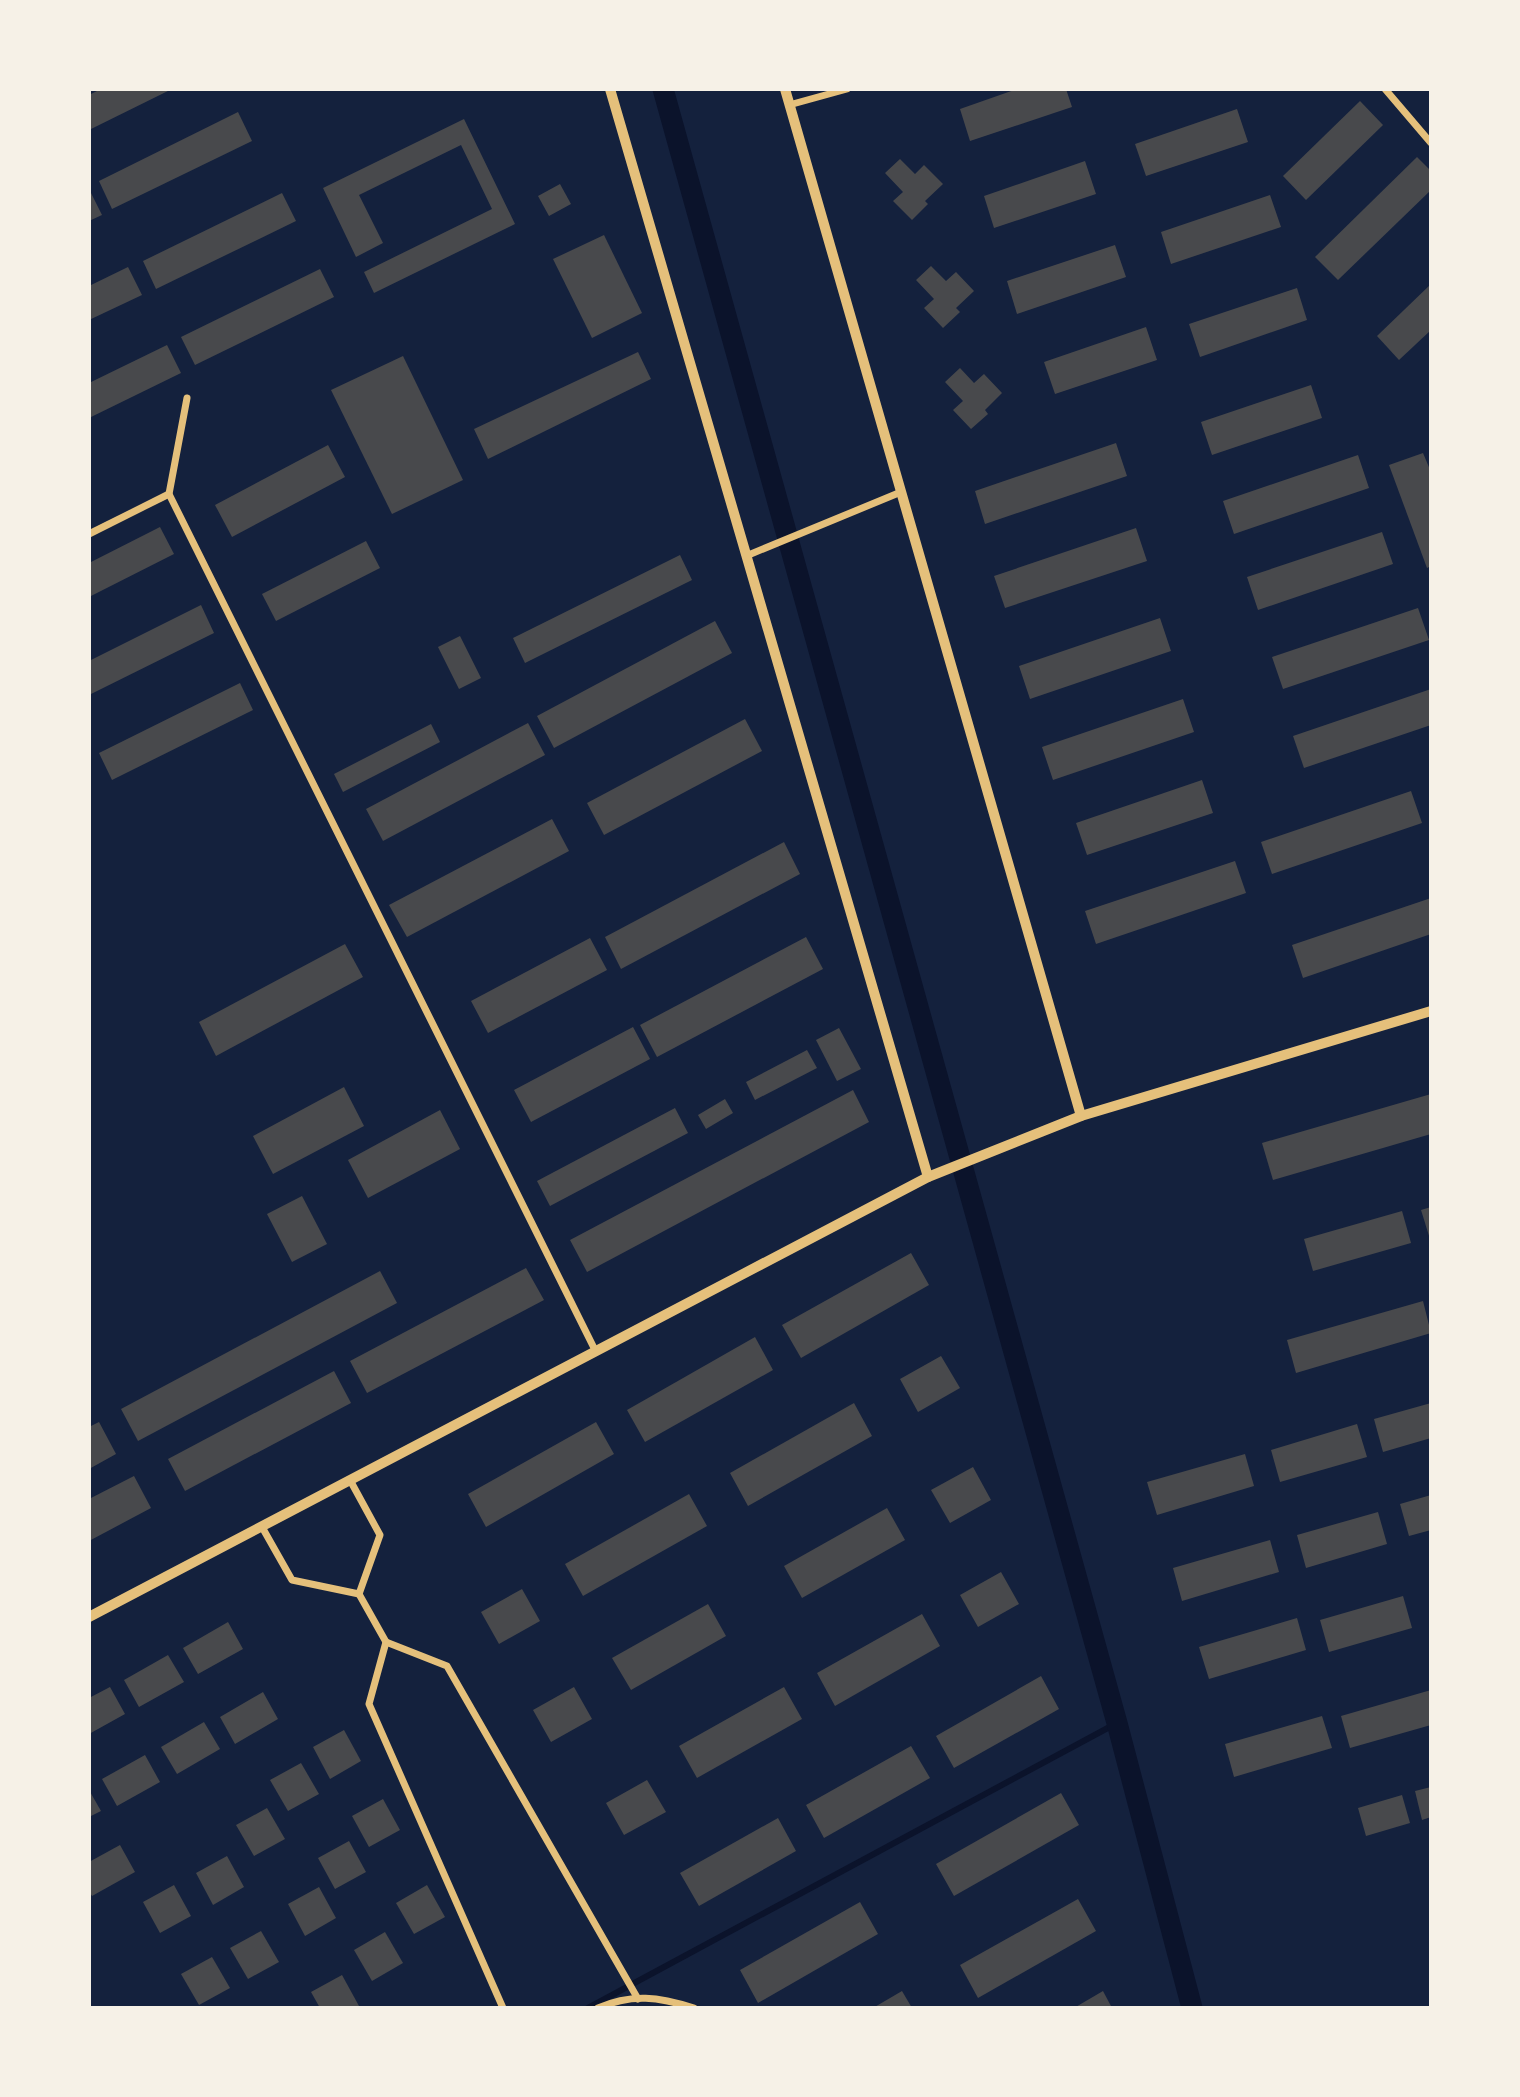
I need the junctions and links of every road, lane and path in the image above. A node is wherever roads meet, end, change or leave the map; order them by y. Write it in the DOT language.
graph roads {
  1 [pos="610,89"];
  2 [pos="785,89"];
  3 [pos="847,89"];
  4 [pos="1385,89"];
  5 [pos="789,105"];
  6 [pos="1431,143"];
  7 [pos="187,398"];
  8 [pos="901,492"];
  9 [pos="169,494"];
  10 [pos="89,534"];
  11 [pos="747,556"];
  12 [pos="1431,1011"];
  13 [pos="1081,1116"];
  14 [pos="928,1176"];
  15 [pos="595,1350"];
  16 [pos="350,1480"];
  17 [pos="262,1527"];
  18 [pos="359,1594"];
  19 [pos="89,1617"];
  20 [pos="386,1642"];
  21 [pos="638,1999"];
  22 [pos="503,2008"];
  23 [pos="598,2008"];
  24 [pos="694,2008"];
  1 -- 11 [label="street"];
  2 -- 5 [label="street"];
  3 -- 5 [label="street"];
  4 -- 6 [label="street"];
  5 -- 8 [label="street"];
  7 -- 9 [label="street"];
  8 -- 11 [label="street"];
  8 -- 13 [label="street"];
  9 -- 10 [label="street"];
  9 -- 15 [label="street"];
  11 -- 14 [label="street"];
  12 -- 13 [label="street"];
  13 -- 14 [label="street"];
  14 -- 15 [label="street"];
  15 -- 16 [label="street"];
  16 -- 17 [label="street"];
  16 -- 18 [label="street"];
  17 -- 18 [label="street"];
  17 -- 19 [label="street"];
  18 -- 20 [label="street"];
  20 -- 21 [label="street"];
  20 -- 22 [label="street"];
  21 -- 23 [label="street"];
  21 -- 24 [label="street"];
}
